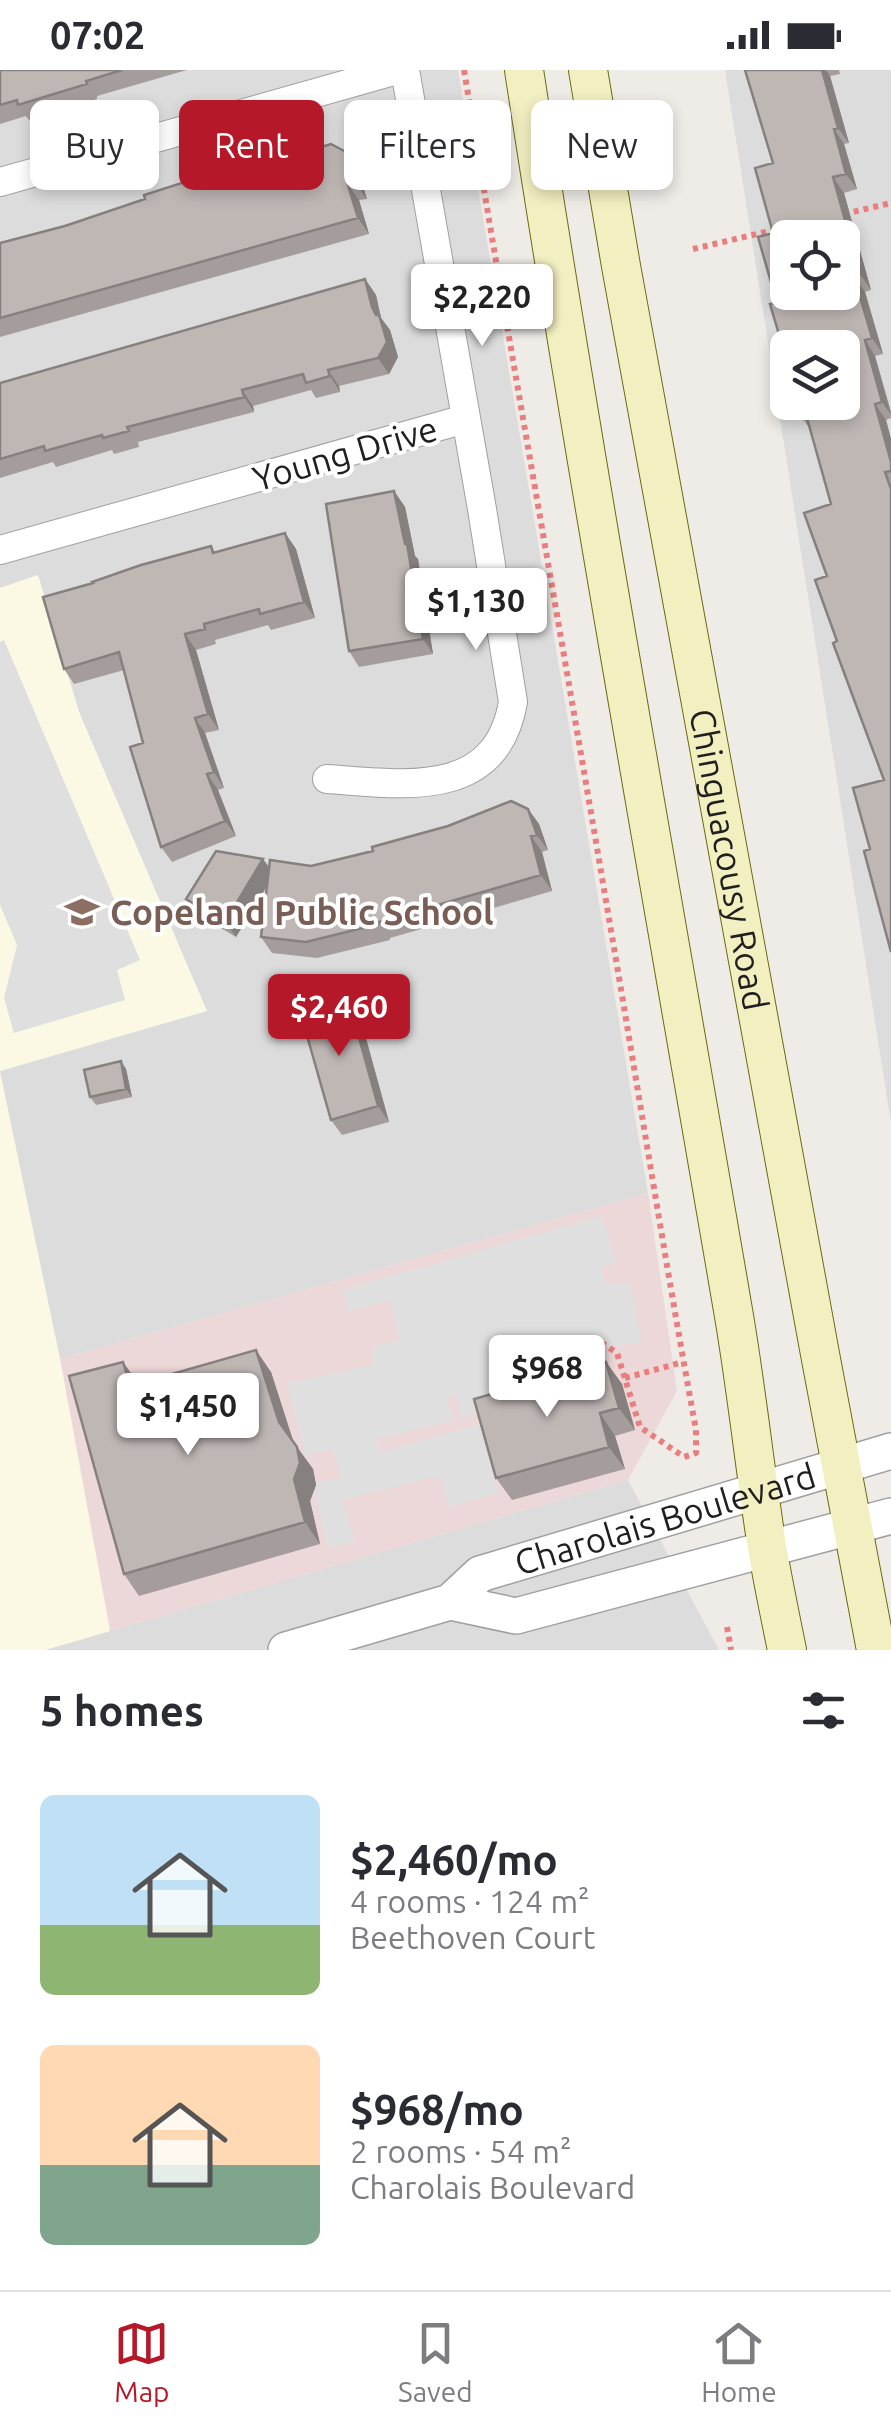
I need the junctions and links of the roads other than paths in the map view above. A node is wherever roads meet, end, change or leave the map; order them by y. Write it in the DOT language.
graph roads {
  1 [pos="397,70"];
  2 [pos="405,70"];
  3 [pos="524,70"];
  4 [pos="588,70"];
  5 [pos="0,182"];
  6 [pos="465,419"];
  7 [pos="0,550"];
  8 [pos="327,779"];
  9 [pos="891,1451"];
  10 [pos="841,1466"];
  11 [pos="760,1492"];
  12 [pos="891,1516"];
  13 [pos="853,1528"];
  14 [pos="768,1549"];
  15 [pos="450,1602"];
  16 [pos="286,1650"];
  17 [pos="786,1650"];
  18 [pos="876,1650"];
  1 -- 5 [label="street"];
  2 -- 6 [label="street, Young Drive"];
  3 -- 11 [label="main road"];
  4 -- 10 [label="main road, Chinguacousy Road"];
  6 -- 7 [label="street, Young Drive"];
  6 -- 8 [label="street"];
  9 -- 10 [label="street, Charolais Boulevard"];
  10 -- 11 [label="street, Charolais Boulevard"];
  10 -- 13 [label="main road, Chinguacousy Road"];
  11 -- 14 [label="main road"];
  11 -- 15 [label="street, Charolais Boulevard"];
  12 -- 13 [label="street, Charolais Boulevard"];
  13 -- 14 [label="street, Charolais Boulevard"];
  13 -- 18 [label="main road, Chinguacousy Road"];
  14 -- 15 [label="street, Charolais Boulevard"];
  14 -- 17 [label="main road"];
  15 -- 16 [label="street, Charolais Boulevard"];
}
